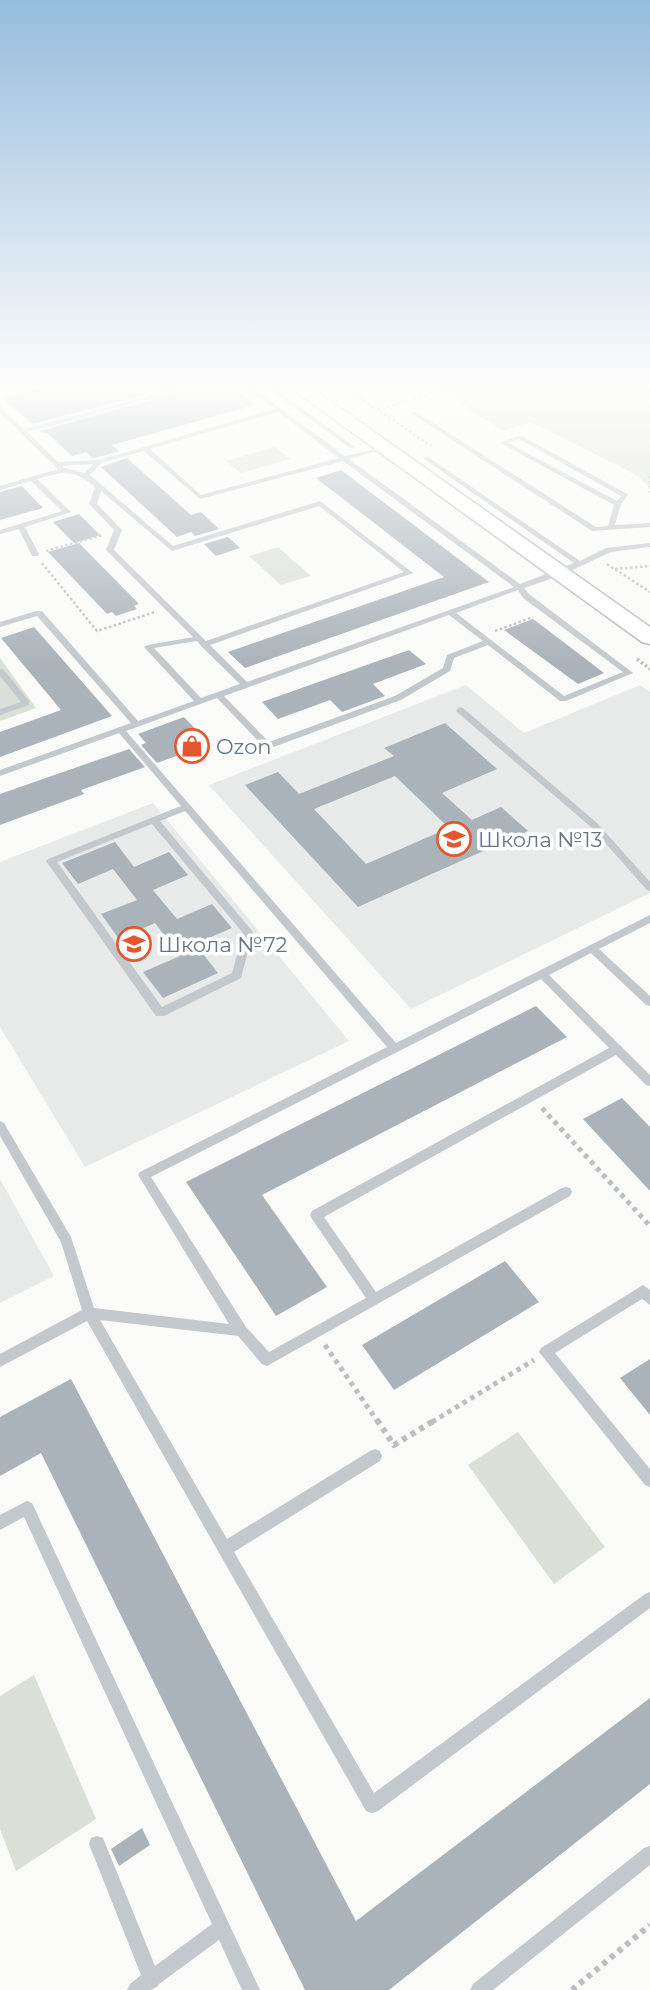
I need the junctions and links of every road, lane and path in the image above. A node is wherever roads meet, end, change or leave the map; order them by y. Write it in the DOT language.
graph roads {
  1 [pos="33,479"];
  2 [pos="91,479"];
  3 [pos="179,479"];
  4 [pos="267,479"];
  5 [pos="372,479"];
  6 [pos="431,479"];
  7 [pos="453,479"];
  8 [pos="516,479"];
  9 [pos="571,479"];
  10 [pos="596,479"];
  11 [pos="99,486"];
  12 [pos="0,488"];
  13 [pos="618,504"];
  14 [pos="650,525"];
  15 [pos="21,526"];
  16 [pos="611,528"];
  17 [pos="595,530"];
  18 [pos="0,531"];
  19 [pos="117,531"];
  20 [pos="650,545"];
  21 [pos="609,550"];
  22 [pos="35,555"];
  23 [pos="650,566"];
  24 [pos="568,568"];
  25 [pos="614,569"];
  26 [pos="519,587"];
  27 [pos="166,608"];
  28 [pos="450,612"];
  29 [pos="547,612"];
  30 [pos="0,625"];
  31 [pos="650,637"];
  32 [pos="485,639"];
  33 [pos="201,641"];
  34 [pos="0,671"];
  35 [pos="245,684"];
  36 [pos="218,694"];
  37 [pos="199,701"];
  38 [pos="460,710"];
  39 [pos="0,712"];
  40 [pos="136,724"];
  41 [pos="120,730"];
  42 [pos="0,773"];
  43 [pos="187,807"];
  44 [pos="154,820"];
  45 [pos="650,888"];
  46 [pos="650,919"];
  47 [pos="592,948"];
  48 [pos="542,974"];
  49 [pos="650,1003"];
  50 [pos="395,1049"];
  51 [pos="617,1049"];
  52 [pos="650,1082"];
  53 [pos="533,1097"];
  54 [pos="0,1126"];
  55 [pos="566,1192"];
  56 [pos="650,1226"];
  57 [pos="650,1299"];
  58 [pos="374,1300"];
  59 [pos="89,1313"];
  60 [pos="241,1331"];
  61 [pos="317,1334"];
  62 [pos="546,1352"];
  63 [pos="0,1361"];
  64 [pos="375,1457"];
  65 [pos="650,1480"];
  66 [pos="0,1523"];
  67 [pos="225,1549"];
  68 [pos="650,1599"];
  69 [pos="96,1844"];
  70 [pos="650,1854"];
  71 [pos="650,1925"];
  72 [pos="222,1927"];
  73 [pos="152,1980"];
  74 [pos="136,1990"];
  75 [pos="251,1990"];
  76 [pos="479,1990"];
  77 [pos="572,1990"];
  1 -- 12 [label="lane"];
  1 -- 15 [label="lane"];
  2 -- 11 [label="lane"];
  3 -- 4 [label="lane"];
  5 -- 26 [label="lane"];
  6 -- 24 [label="street"];
  7 -- 24 [label="lane"];
  8 -- 17 [label="lane"];
  9 -- 13 [label="lane"];
  10 -- 13 [label="lane"];
  11 -- 19 [label="lane"];
  11 -- 33 [label="lane"];
  13 -- 16 [label="lane"];
  14 -- 16 [label="lane"];
  15 -- 18 [label="lane"];
  15 -- 22 [label="lane"];
  16 -- 17 [label="lane"];
  17 -- 21 [label="lane"];
  19 -- 22 [label="path"];
  19 -- 27 [label="lane"];
  20 -- 21 [label="lane"];
  21 -- 24 [label="lane"];
  22 -- 27 [label="path"];
  23 -- 25 [label="path"];
  24 -- 26 [label="lane"];
  24 -- 31 [label="street"];
  26 -- 28 [label="lane"];
  26 -- 29 [label="lane"];
  27 -- 33 [label="lane"];
  28 -- 32 [label="lane"];
  28 -- 35 [label="lane"];
  29 -- 32 [label="path"];
  29 -- 32 [label="lane"];
  30 -- 40 [label="lane"];
  32 -- 36 [label="lane"];
  33 -- 35 [label="lane"];
  33 -- 37 [label="lane"];
  34 -- 39 [label="lane"];
  35 -- 36 [label="lane"];
  36 -- 37 [label="lane"];
  37 -- 40 [label="lane"];
  38 -- 45 [label="lane"];
  40 -- 41 [label="lane"];
  41 -- 42 [label="lane"];
  41 -- 43 [label="lane"];
  43 -- 44 [label="lane"];
  43 -- 50 [label="lane"];
  44 -- 44 [label="lane"];
  46 -- 47 [label="lane"];
  47 -- 48 [label="lane"];
  47 -- 49 [label="lane"];
  48 -- 50 [label="lane"];
  48 -- 51 [label="lane"];
  50 -- 60 [label="lane"];
  51 -- 52 [label="lane"];
  51 -- 53 [label="lane"];
  53 -- 56 [label="path"];
  53 -- 58 [label="lane"];
  54 -- 59 [label="lane"];
  55 -- 58 [label="lane"];
  57 -- 62 [label="lane"];
  58 -- 61 [label="lane"];
  59 -- 60 [label="lane"];
  59 -- 63 [label="lane"];
  59 -- 67 [label="lane"];
  60 -- 61 [label="lane"];
  61 -- 62 [label="path"];
  62 -- 65 [label="lane"];
  64 -- 67 [label="lane"];
  66 -- 72 [label="lane"];
  67 -- 68 [label="lane"];
  69 -- 73 [label="lane"];
  70 -- 76 [label="lane"];
  71 -- 77 [label="path"];
  72 -- 73 [label="lane"];
  72 -- 75 [label="lane"];
  73 -- 74 [label="lane"];
}
